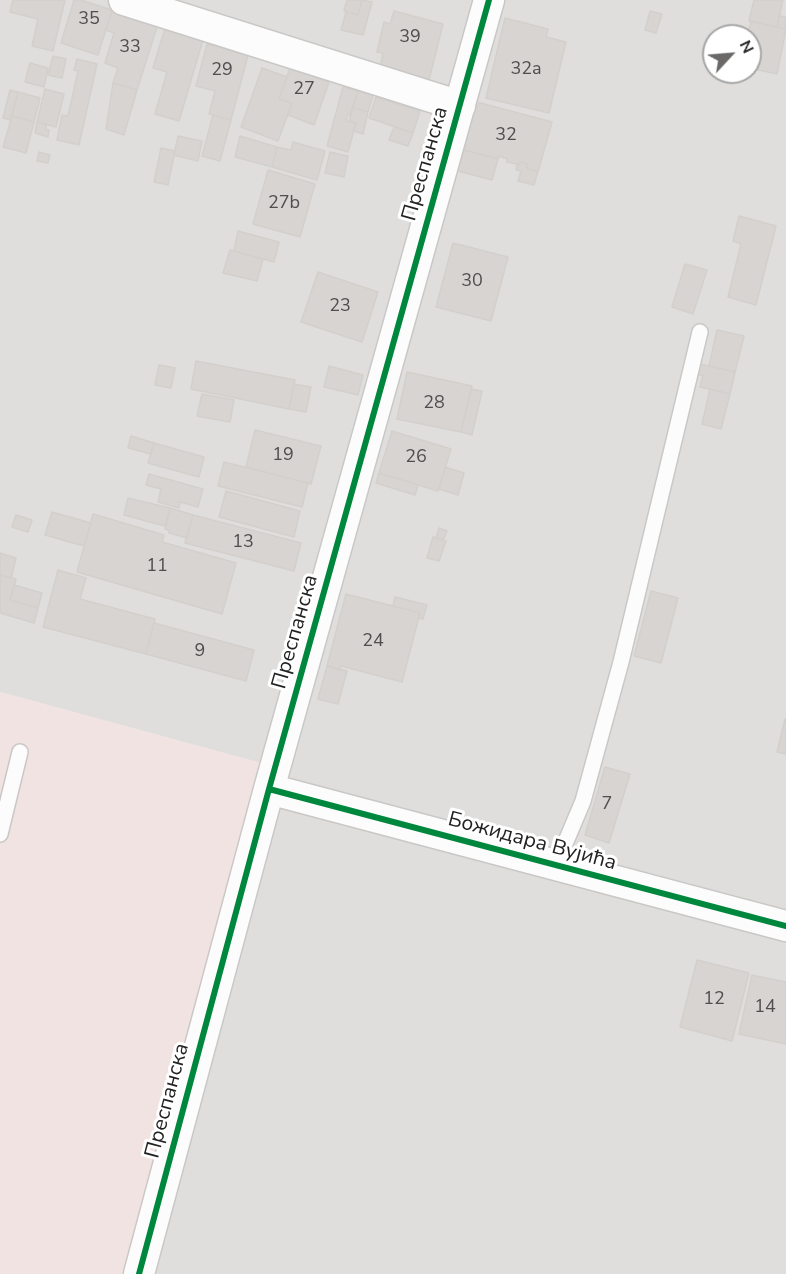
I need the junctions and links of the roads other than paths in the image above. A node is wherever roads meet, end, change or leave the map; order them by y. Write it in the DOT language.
graph roads {
  1 [pos="124,0"];
  2 [pos="489,0"];
  3 [pos="460,106"];
  4 [pos="700,332"];
  5 [pos="20,752"];
  6 [pos="269,789"];
  7 [pos="0,834"];
  8 [pos="556,865"];
  9 [pos="786,926"];
  10 [pos="139,1274"];
  1 -- 3 [label="street"];
  2 -- 3 [label="street, Преспанска"];
  3 -- 6 [label="street, Преспанска"];
  4 -- 8 [label="lane"];
  5 -- 7 [label="lane"];
  6 -- 8 [label="street, Божидара Вујића"];
  6 -- 10 [label="street, Преспанска"];
  8 -- 9 [label="street, Божидара Вујића"];
}
